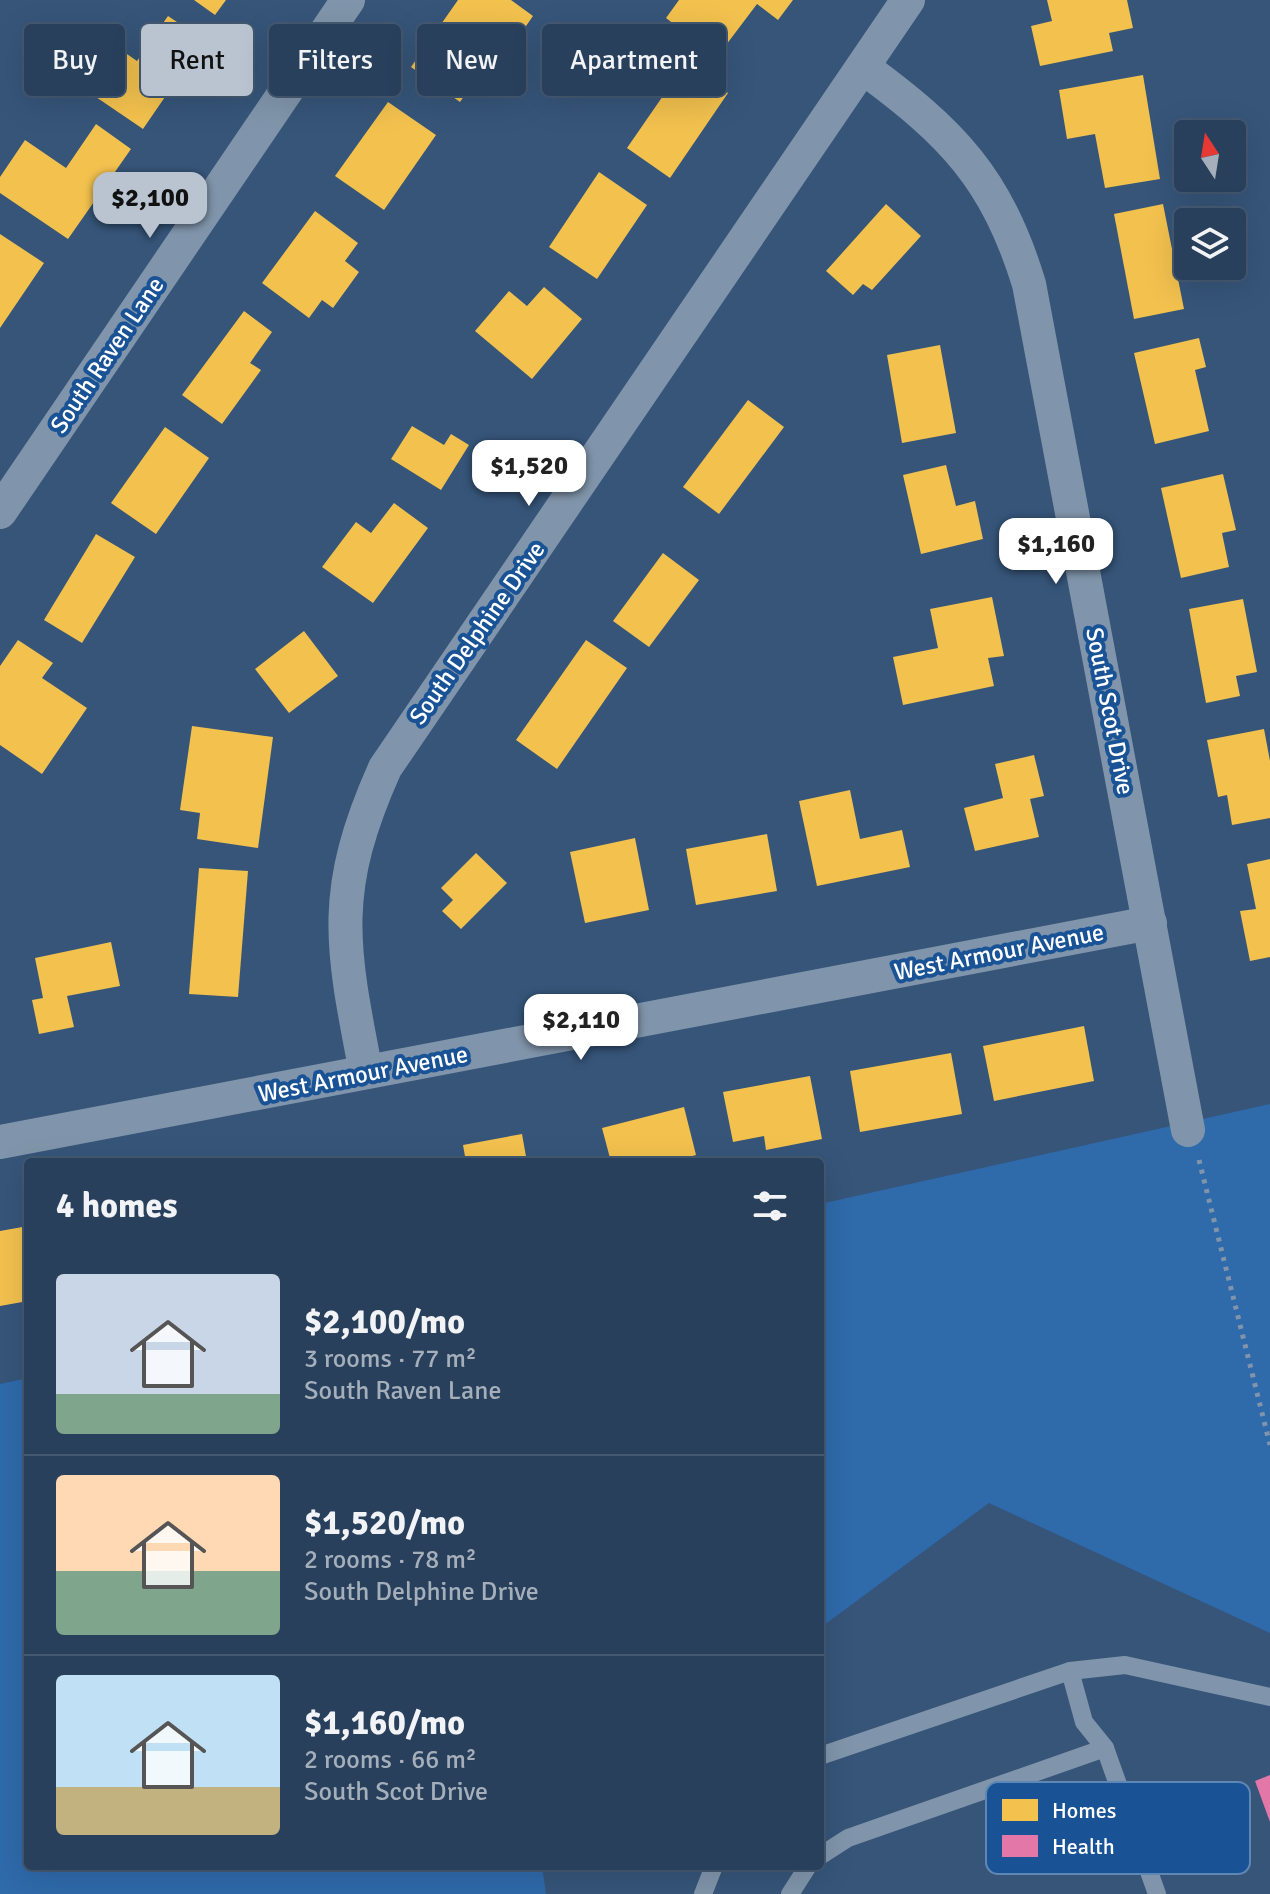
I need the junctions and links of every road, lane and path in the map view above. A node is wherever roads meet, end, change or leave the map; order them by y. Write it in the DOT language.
graph roads {
  1 [pos="348,0"];
  2 [pos="908,0"];
  3 [pos="864,68"];
  4 [pos="0,512"];
  5 [pos="1150,923"];
  6 [pos="366,1072"];
  7 [pos="1188,1130"];
  8 [pos="0,1142"];
  9 [pos="1270,1445"];
  10 [pos="1070,1671"];
  11 [pos="1270,1697"];
  12 [pos="1105,1748"];
  13 [pos="824,1755"];
  14 [pos="1008,1782"];
  15 [pos="1117,1782"];
  16 [pos="986,1790"];
  17 [pos="824,1853"];
  18 [pos="712,1870"];
  19 [pos="805,1870"];
  20 [pos="1150,1874"];
  21 [pos="703,1894"];
  22 [pos="790,1894"];
  23 [pos="1157,1894"];
  1 -- 4 [label="street, South Raven Lane"];
  2 -- 3 [label="street, South Delphine Drive"];
  3 -- 5 [label="street, South Scot Drive"];
  3 -- 6 [label="street, South Delphine Drive"];
  5 -- 6 [label="street, West Armour Avenue"];
  5 -- 7 [label="street, South Scot Drive"];
  6 -- 8 [label="street, West Armour Avenue"];
  7 -- 9 [label="path"];
  10 -- 11 [label="lane"];
  10 -- 12 [label="lane"];
  10 -- 13 [label="lane"];
  12 -- 14 [label="lane"];
  12 -- 15 [label="lane"];
  16 -- 17 [label="lane"];
  18 -- 21 [label="lane"];
  19 -- 22 [label="lane"];
  20 -- 23 [label="lane"];
}
